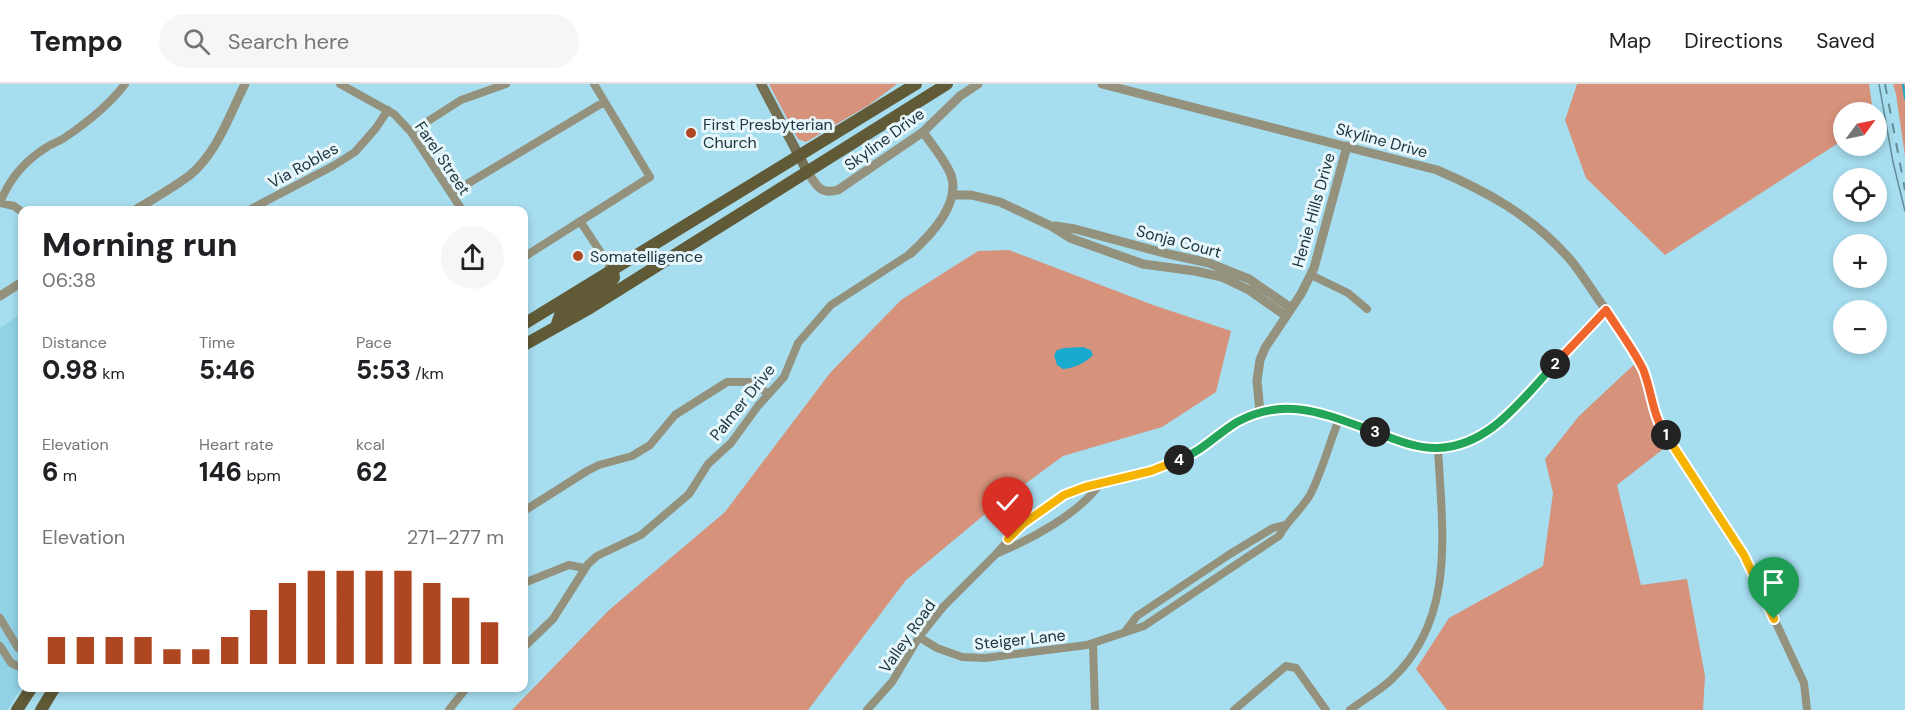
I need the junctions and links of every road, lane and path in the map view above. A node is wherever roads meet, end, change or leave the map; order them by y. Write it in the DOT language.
graph roads {
  1 [pos="125,84"];
  2 [pos="245,84"];
  3 [pos="340,84"];
  4 [pos="505,84"];
  5 [pos="594,84"];
  6 [pos="760,84"];
  7 [pos="916,84"];
  8 [pos="947,84"];
  9 [pos="978,84"];
  10 [pos="1102,84"];
  11 [pos="604,102"];
  12 [pos="388,110"];
  13 [pos="411,132"];
  14 [pos="923,132"];
  15 [pos="1347,146"];
  16 [pos="799,157"];
  17 [pos="807,171"];
  18 [pos="452,193"];
  19 [pos="952,195"];
  20 [pos="0,203"];
  21 [pos="141,206"];
  22 [pos="257,206"];
  23 [pos="458,206"];
  24 [pos="18,209"];
  25 [pos="580,221"];
  26 [pos="1051,226"];
  27 [pos="528,254"];
  28 [pos="910,254"];
  29 [pos="613,271"];
  30 [pos="1311,275"];
  31 [pos="18,285"];
  32 [pos="0,296"];
  33 [pos="1367,309"];
  34 [pos="1606,310"];
  35 [pos="1289,312"];
  36 [pos="528,322"];
  37 [pos="556,327"];
  38 [pos="528,343"];
  39 [pos="770,394"];
  40 [pos="1260,412"];
  41 [pos="1339,419"];
  42 [pos="1438,448"];
  43 [pos="1100,484"];
  44 [pos="528,508"];
  45 [pos="1284,525"];
  46 [pos="997,553"];
  47 [pos="584,568"];
  48 [pos="528,581"];
  49 [pos="0,618"];
  50 [pos="1125,632"];
  51 [pos="919,637"];
  52 [pos="528,643"];
  53 [pos="1093,643"];
  54 [pos="0,646"];
  55 [pos="18,648"];
  56 [pos="18,666"];
  57 [pos="29,692"];
  58 [pos="52,692"];
  59 [pos="463,692"];
  60 [pos="17,710"];
  61 [pos="41,710"];
  62 [pos="449,710"];
  63 [pos="867,710"];
  64 [pos="1095,710"];
  65 [pos="1234,710"];
  66 [pos="1326,710"];
  67 [pos="1350,710"];
  68 [pos="1808,710"];
  1 -- 20 [label="street"];
  2 -- 21 [label="street"];
  3 -- 12 [label="street, Farel Street"];
  4 -- 13 [label="street"];
  5 -- 11 [label="street"];
  6 -- 16 [label="main road"];
  7 -- 16 [label="main road"];
  8 -- 17 [label="main road"];
  9 -- 14 [label="street, Skyline Drive"];
  10 -- 15 [label="street, Skyline Drive"];
  11 -- 18 [label="street"];
  11 -- 25 [label="street"];
  12 -- 13 [label="street, Farel Street"];
  12 -- 22 [label="street, Via Robles"];
  13 -- 18 [label="street, Farel Street"];
  14 -- 17 [label="street, Skyline Drive"];
  14 -- 19 [label="street"];
  15 -- 30 [label="street, Henie Hills Drive"];
  15 -- 34 [label="street, Skyline Drive"];
  16 -- 17 [label="main road"];
  16 -- 29 [label="main road"];
  17 -- 37 [label="main road"];
  18 -- 23 [label="street, Farel Street"];
  19 -- 26 [label="street, Sonja Court"];
  19 -- 28 [label="street, Palmer Drive"];
  20 -- 24 [label="street"];
  25 -- 27 [label="street"];
  25 -- 29 [label="street"];
  26 -- 35 [label="street, Sonja Court"];
  26 -- 35 [label="street, Sonja Court"];
  28 -- 39 [label="street, Palmer Drive"];
  29 -- 36 [label="main road"];
  29 -- 37 [label="main road"];
  30 -- 33 [label="street"];
  30 -- 35 [label="street, Henie Hills Drive"];
  31 -- 32 [label="street"];
  34 -- 42 [label="street, Valley Road"];
  34 -- 68 [label="street"];
  35 -- 40 [label="street, Henie Hills Drive"];
  37 -- 38 [label="main road"];
  39 -- 44 [label="street"];
  39 -- 47 [label="street, Palmer Drive"];
  40 -- 41 [label="street, Valley Road"];
  40 -- 43 [label="street, Valley Road"];
  41 -- 42 [label="street, Valley Road"];
  41 -- 45 [label="street, Steiger Lane"];
  42 -- 67 [label="street"];
  43 -- 46 [label="street, Valley Road"];
  43 -- 46 [label="street, Valley Road"];
  45 -- 50 [label="street, Steiger Lane"];
  45 -- 50 [label="street, Steiger Lane"];
  46 -- 51 [label="street, Valley Road"];
  47 -- 48 [label="street"];
  47 -- 52 [label="street, Palmer Drive"];
  49 -- 55 [label="street"];
  50 -- 53 [label="street, Steiger Lane"];
  51 -- 53 [label="street, Steiger Lane"];
  51 -- 63 [label="street, Valley Road"];
  53 -- 64 [label="street"];
  54 -- 56 [label="street"];
  57 -- 60 [label="main road"];
  58 -- 61 [label="main road"];
  59 -- 62 [label="street"];
  65 -- 66 [label="street"];
}
